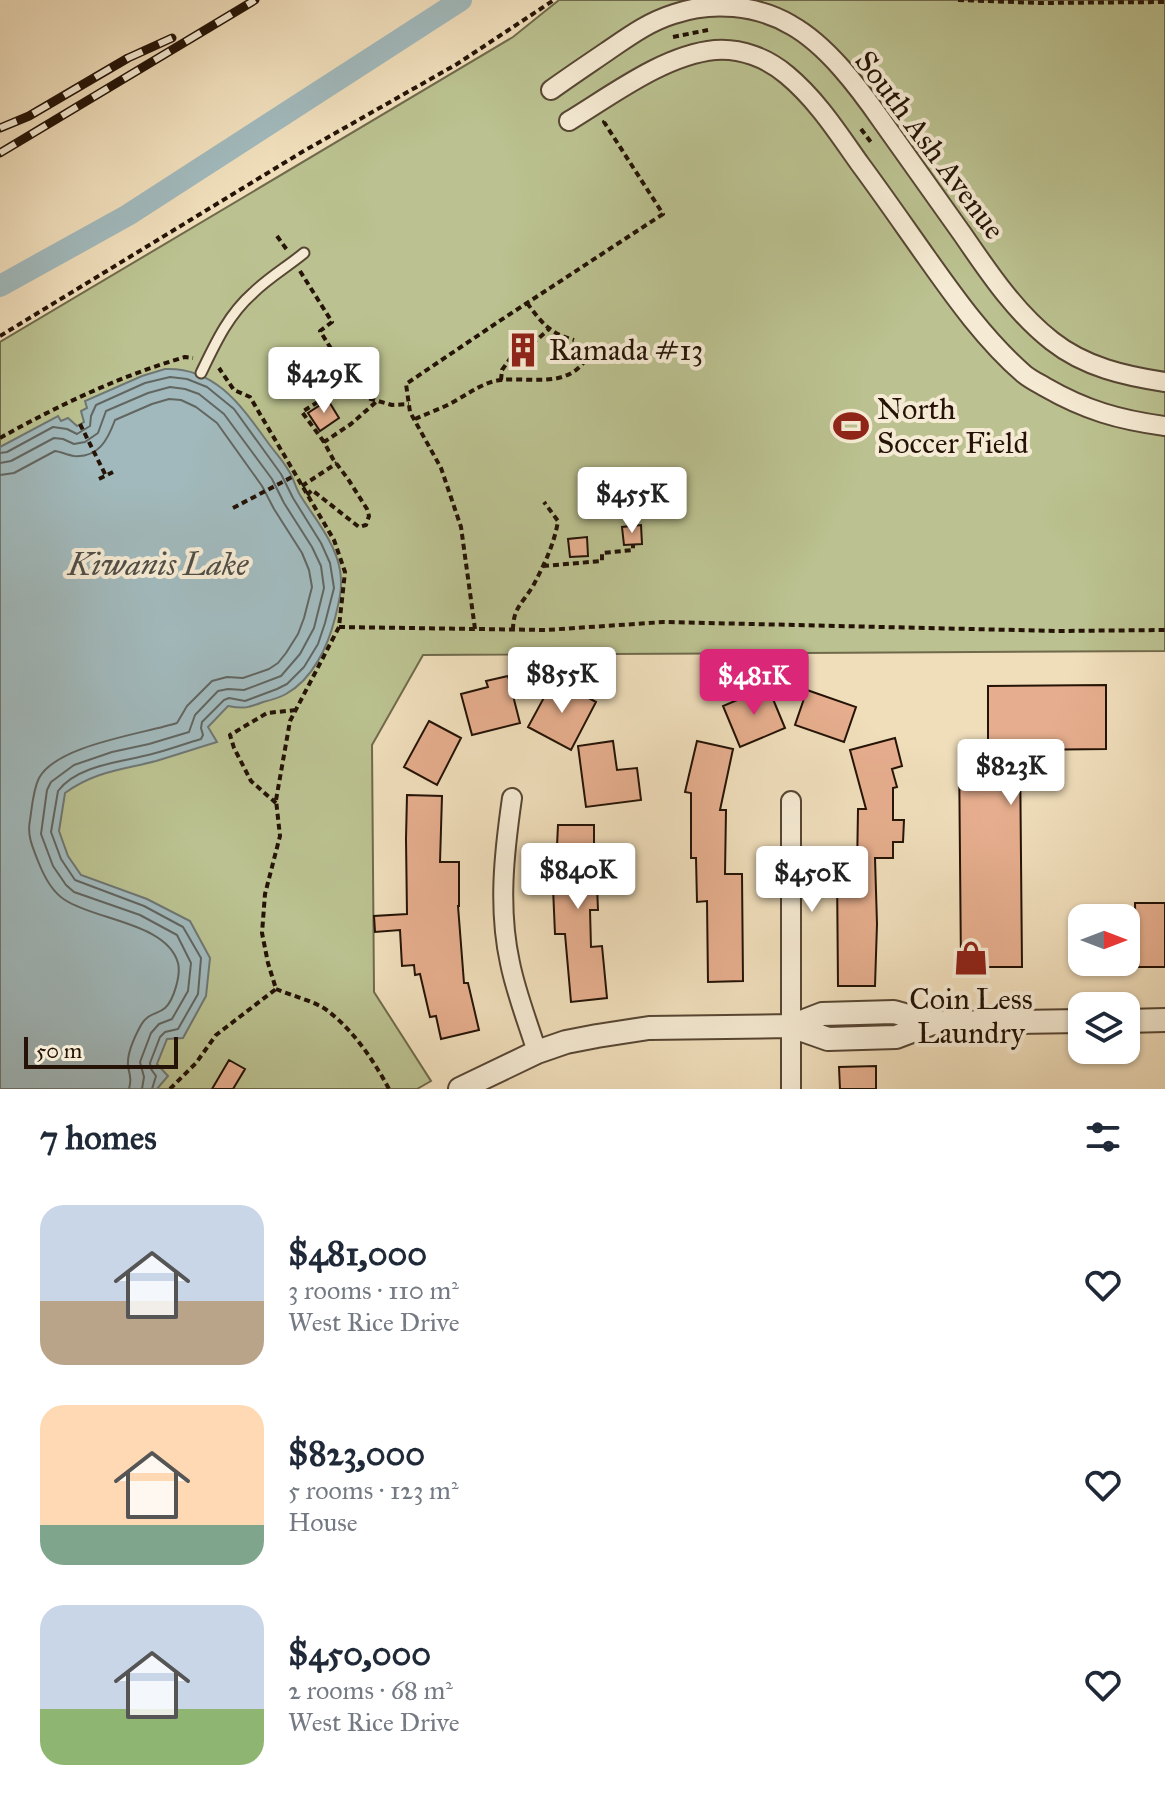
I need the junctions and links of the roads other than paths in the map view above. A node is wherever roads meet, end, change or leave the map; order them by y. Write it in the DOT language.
graph roads {
  1 [pos="551,90"];
  2 [pos="569,121"];
  3 [pos="304,253"];
  4 [pos="201,373"];
  5 [pos="1165,382"];
  6 [pos="1165,426"];
  7 [pos="512,798"];
  8 [pos="791,801"];
  9 [pos="1165,1020"];
  10 [pos="1068,1021"];
  11 [pos="1140,1021"];
  12 [pos="791,1026"];
  13 [pos="537,1052"];
  14 [pos="460,1089"];
  15 [pos="791,1089"];
  1 -- 5 [label="street, South Ash Avenue"];
  2 -- 6 [label="street"];
  3 -- 4 [label="lane"];
  7 -- 13 [label="street"];
  8 -- 12 [label="street"];
  9 -- 11 [label="street"];
  10 -- 12 [label="street"];
  12 -- 13 [label="street"];
  12 -- 15 [label="street"];
  13 -- 14 [label="street"];
}
